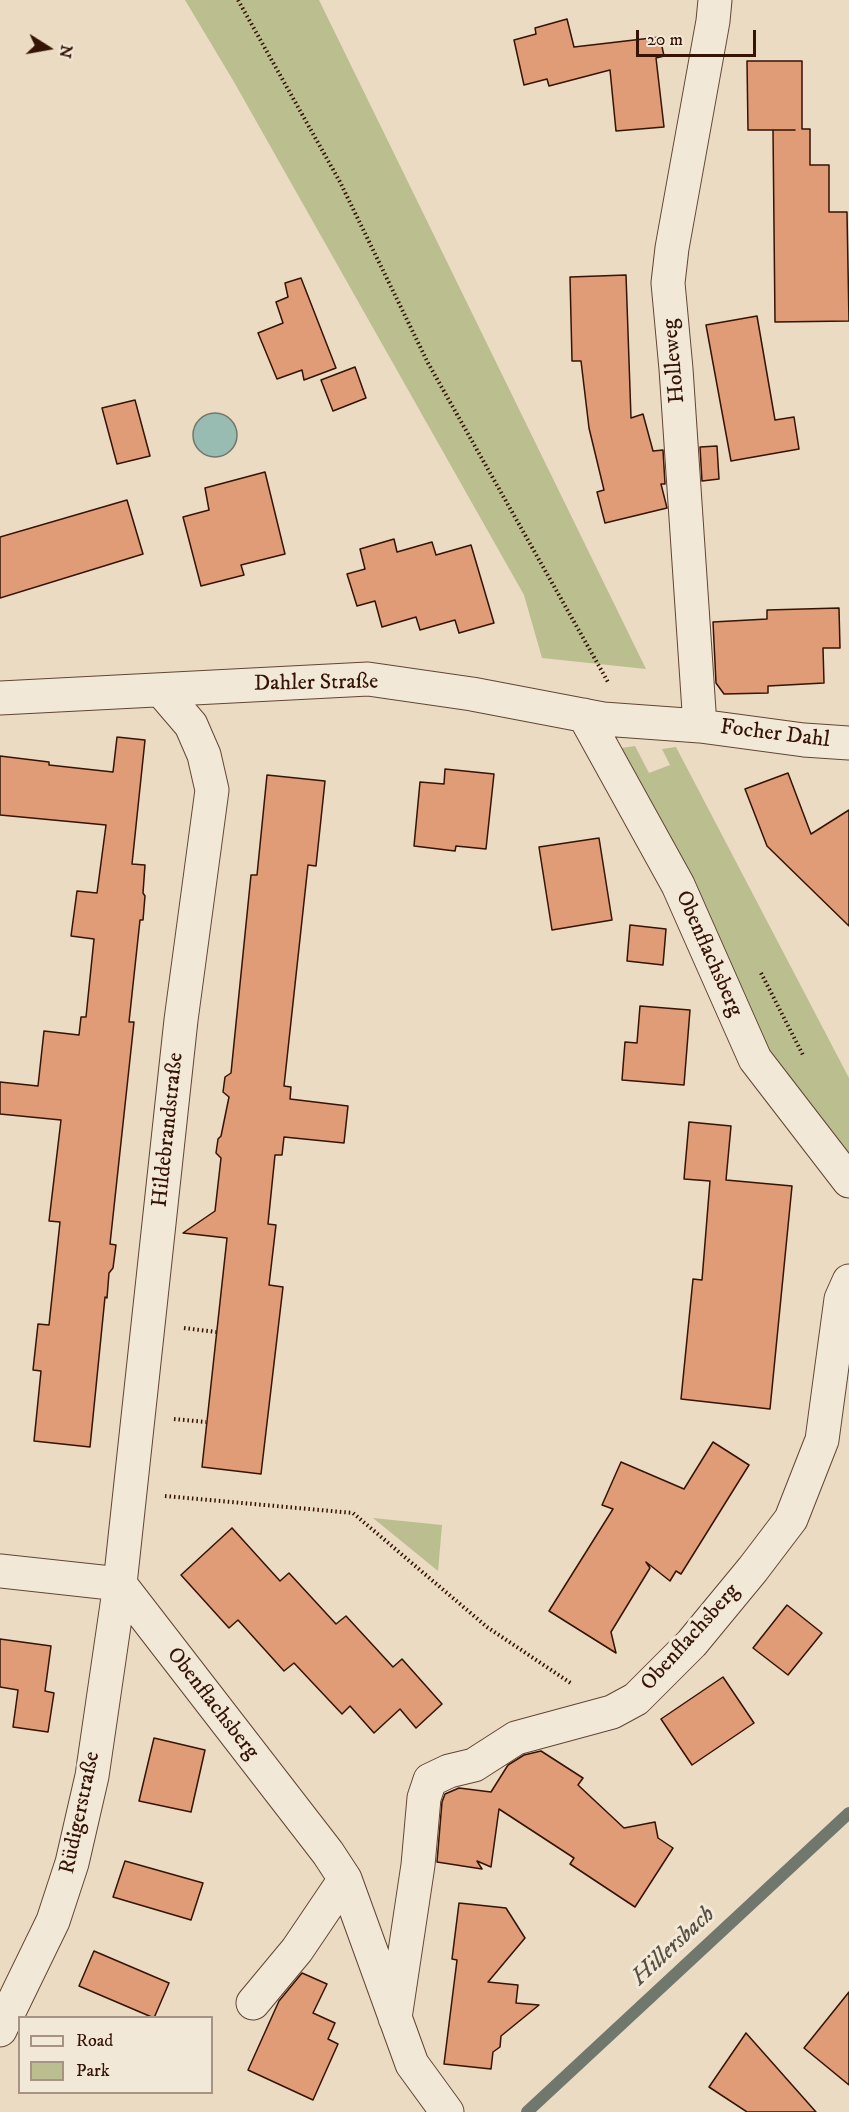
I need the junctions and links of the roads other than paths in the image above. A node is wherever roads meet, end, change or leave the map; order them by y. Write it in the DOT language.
graph roads {
  1 [pos="715,0"];
  2 [pos="161,690"];
  3 [pos="0,698"];
  4 [pos="584,715"];
  5 [pos="700,726"];
  6 [pos="849,743"];
  7 [pos="848,1179"];
  8 [pos="849,1281"];
  9 [pos="0,1571"];
  10 [pos="120,1584"];
  11 [pos="345,1879"];
  12 [pos="253,2003"];
  13 [pos="395,2018"];
  14 [pos="0,2030"];
  15 [pos="447,2112"];
  1 -- 5 [label="street, Holleweg"];
  2 -- 3 [label="street, Dahler Straße"];
  2 -- 4 [label="street, Dahler Straße"];
  2 -- 10 [label="street, Hildebrandstraße"];
  4 -- 5 [label="street, Dahler Straße"];
  4 -- 7 [label="street, Obenflachsberg"];
  5 -- 6 [label="street, Focher Dahl"];
  8 -- 13 [label="street, Obenflachsberg"];
  9 -- 10 [label="street"];
  10 -- 11 [label="street, Obenflachsberg"];
  10 -- 14 [label="street, Rüdigerstraße"];
  11 -- 12 [label="street"];
  11 -- 13 [label="street, Obenflachsberg"];
  13 -- 15 [label="street, Obenflachsberg"];
}
